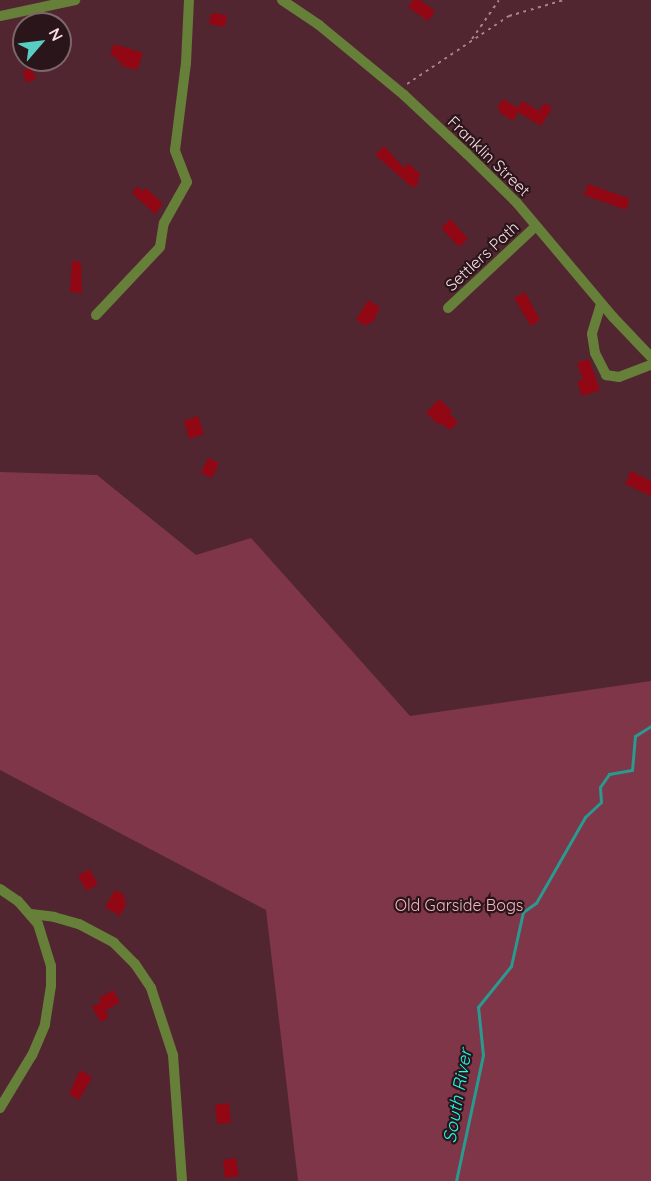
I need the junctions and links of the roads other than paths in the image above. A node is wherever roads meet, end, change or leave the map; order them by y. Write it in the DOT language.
graph roads {
  1 [pos="75,0"];
  2 [pos="189,0"];
  3 [pos="282,0"];
  4 [pos="0,16"];
  5 [pos="536,226"];
  6 [pos="602,304"];
  7 [pos="448,308"];
  8 [pos="96,315"];
  9 [pos="651,357"];
  10 [pos="651,365"];
  11 [pos="0,889"];
  12 [pos="31,914"];
  13 [pos="0,1108"];
  14 [pos="182,1181"];
  1 -- 4 [label="street"];
  2 -- 8 [label="street"];
  3 -- 5 [label="street, Franklin Street"];
  5 -- 6 [label="street, Franklin Street"];
  5 -- 7 [label="street, Settlers Path"];
  6 -- 9 [label="street, Franklin Street"];
  6 -- 10 [label="street"];
  11 -- 12 [label="street"];
  12 -- 13 [label="street"];
  12 -- 14 [label="street"];
}
